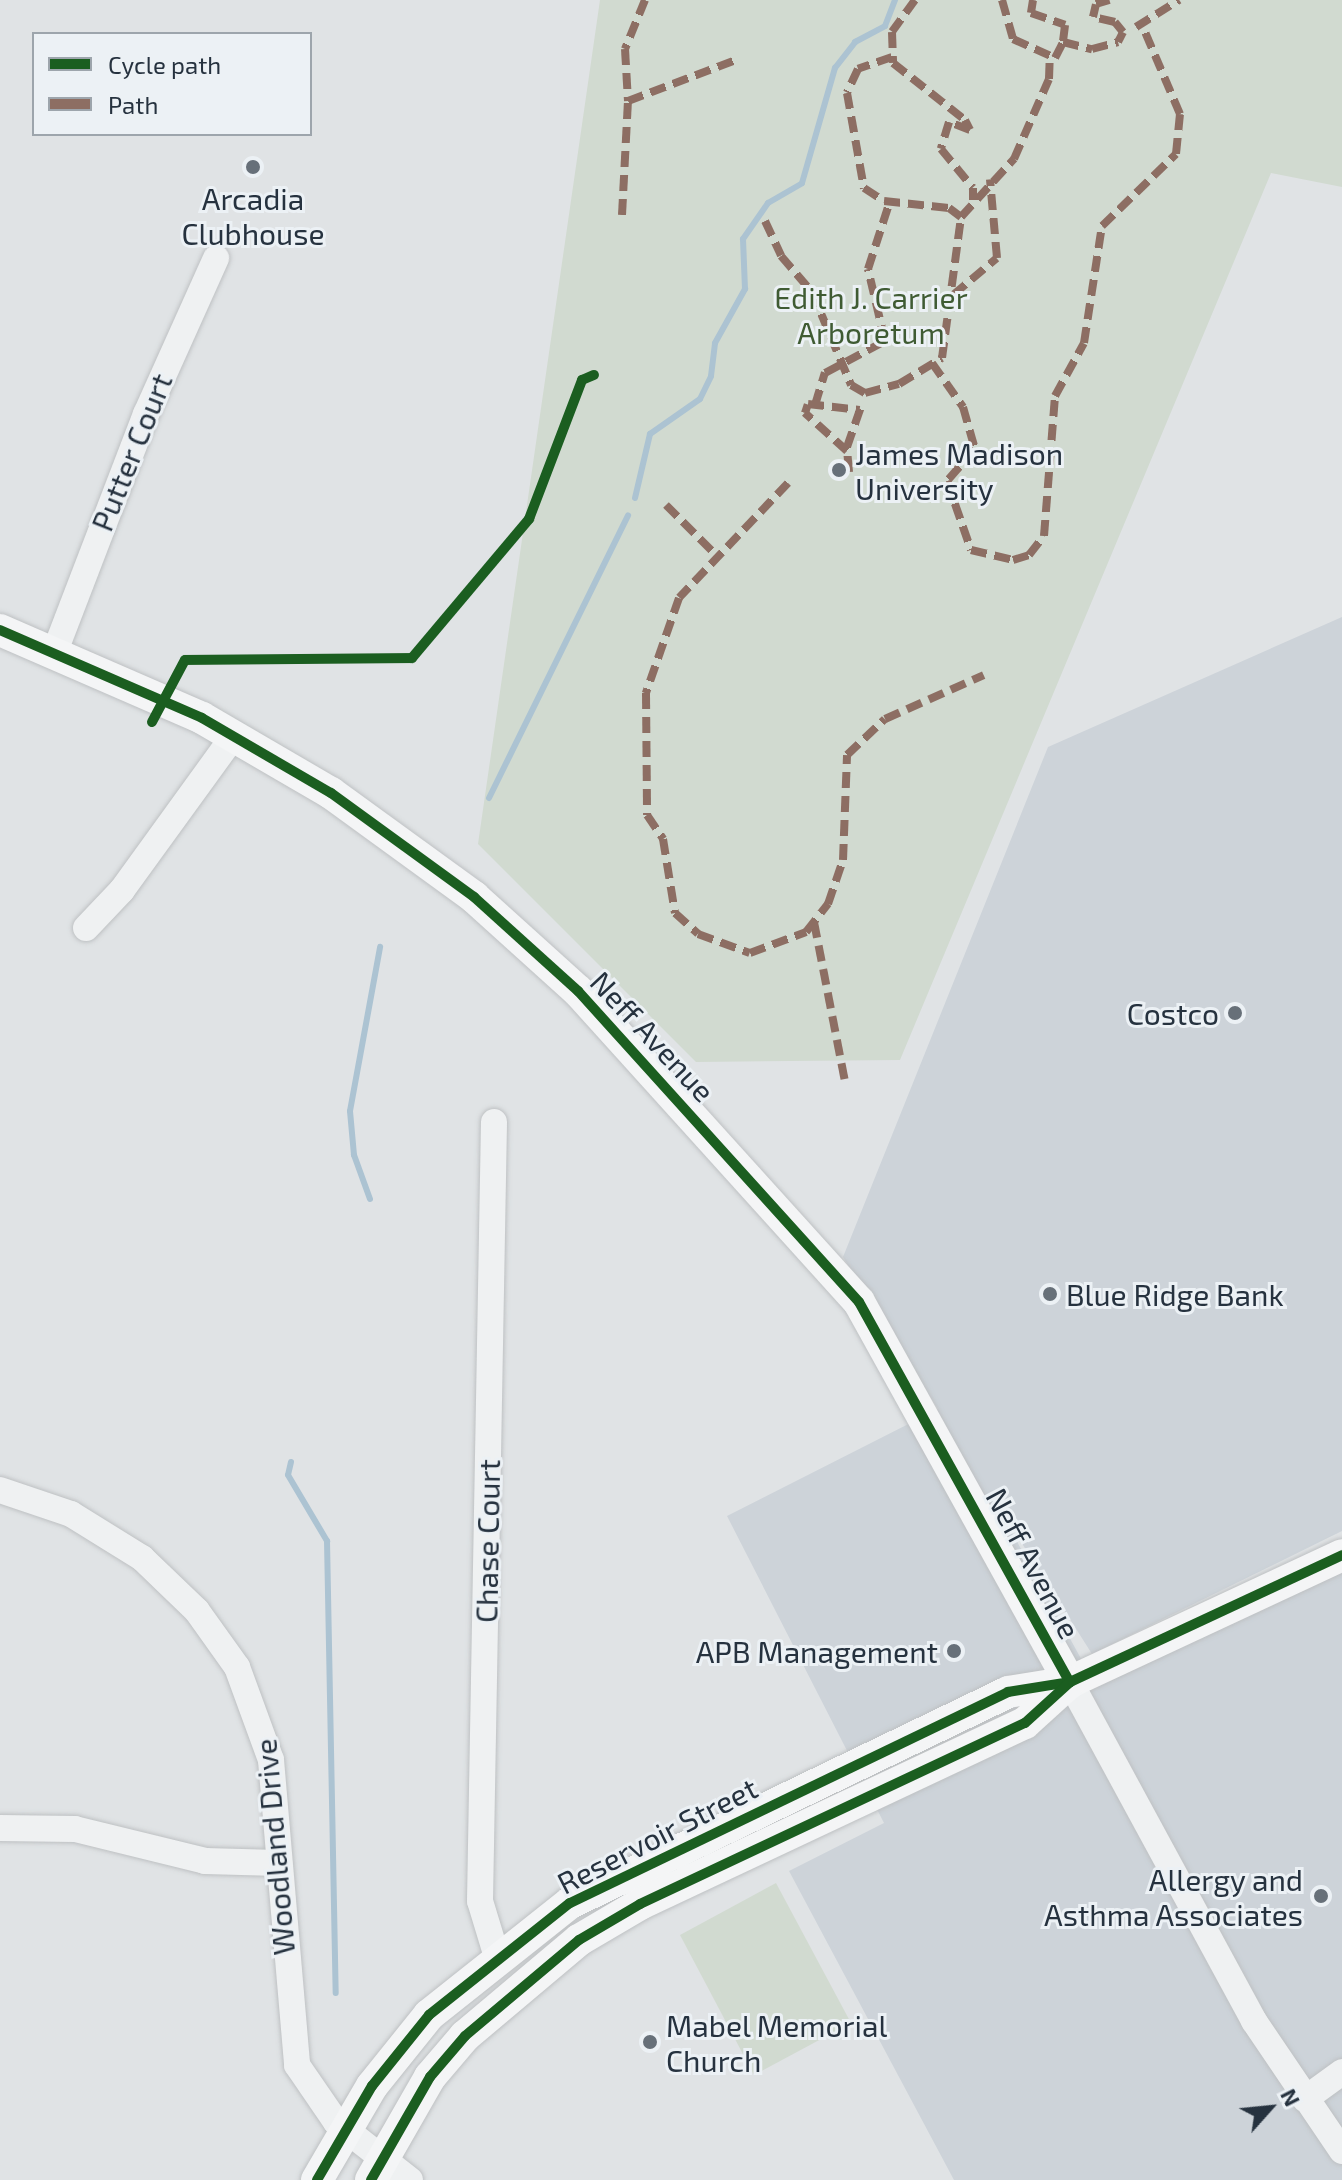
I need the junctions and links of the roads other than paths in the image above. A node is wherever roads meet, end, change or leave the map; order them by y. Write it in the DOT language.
graph roads {
  1 [pos="216,258"];
  2 [pos="0,630"];
  3 [pos="55,651"];
  4 [pos="234,735"];
  5 [pos="86,928"];
  6 [pos="494,1122"];
  7 [pos="0,1490"];
  8 [pos="1342,1555"];
  9 [pos="1070,1682"];
  10 [pos="0,1828"];
  11 [pos="278,1863"];
  12 [pos="497,1957"];
  13 [pos="1342,2072"];
  14 [pos="1305,2099"];
  15 [pos="344,2128"];
  16 [pos="1342,2151"];
  17 [pos="378,2170"];
  18 [pos="317,2180"];
  19 [pos="410,2180"];
  1 -- 3 [label="street, Putter Court"];
  2 -- 3 [label="main road, Neff Avenue"];
  3 -- 4 [label="main road, Neff Avenue"];
  4 -- 5 [label="street"];
  4 -- 9 [label="main road, Neff Avenue"];
  6 -- 12 [label="street, Chase Court"];
  7 -- 11 [label="street, Woodland Drive"];
  8 -- 9 [label="main road, Reservoir Street"];
  9 -- 12 [label="main road, Reservoir Street"];
  9 -- 14 [label="street, Neff Avenue"];
  9 -- 17 [label="main road, Reservoir Street"];
  10 -- 11 [label="street"];
  11 -- 15 [label="street, Woodland Drive"];
  12 -- 15 [label="main road, Reservoir Street"];
  13 -- 14 [label="street"];
  14 -- 16 [label="street, Neff Avenue"];
  15 -- 17 [label="street, Woodland Drive"];
  15 -- 18 [label="main road, Reservoir Street"];
  17 -- 19 [label="street, Woodland Drive"];
}
